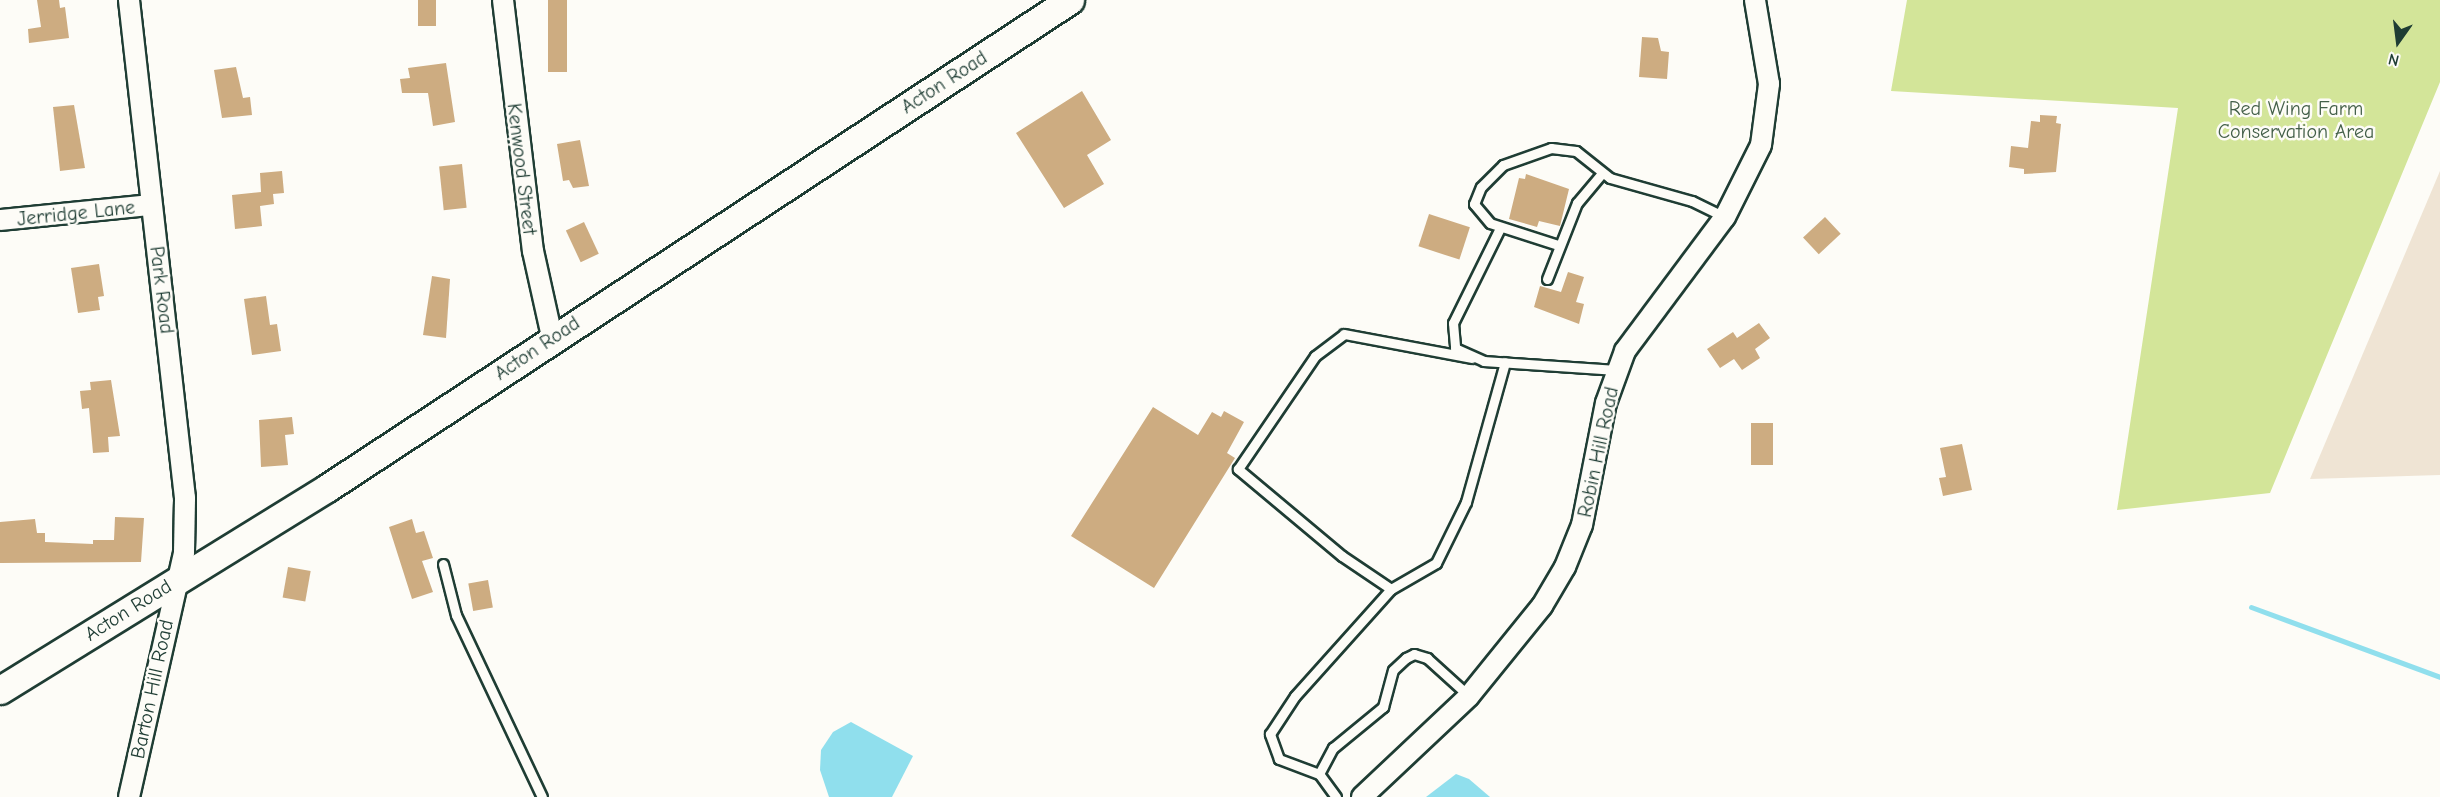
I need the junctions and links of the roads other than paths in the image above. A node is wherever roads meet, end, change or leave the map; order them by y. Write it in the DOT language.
graph roads {
  1 [pos="129,0"];
  2 [pos="503,0"];
  3 [pos="1070,0"];
  4 [pos="1755,0"];
  5 [pos="1602,173"];
  6 [pos="151,205"];
  7 [pos="1725,217"];
  8 [pos="0,220"];
  9 [pos="1500,228"];
  10 [pos="1558,245"];
  11 [pos="1547,279"];
  12 [pos="552,337"];
  13 [pos="1472,358"];
  14 [pos="1505,362"];
  15 [pos="1616,370"];
  16 [pos="443,564"];
  17 [pos="177,580"];
  18 [pos="1391,590"];
  19 [pos="0,690"];
  20 [pos="1469,696"];
  21 [pos="1319,774"];
  22 [pos="129,797"];
  23 [pos="542,797"];
  24 [pos="1336,797"];
  25 [pos="1362,797"];
  1 -- 6 [label="street, Park Road"];
  2 -- 12 [label="street, Kenwood Street"];
  3 -- 12 [label="main road, Acton Road"];
  4 -- 7 [label="street, Robin Hill Road"];
  5 -- 7 [label="lane"];
  5 -- 9 [label="lane"];
  5 -- 10 [label="lane"];
  6 -- 8 [label="street, Jerridge Lane"];
  6 -- 17 [label="street, Park Road"];
  7 -- 15 [label="street, Robin Hill Road"];
  9 -- 10 [label="lane"];
  9 -- 13 [label="lane"];
  10 -- 11 [label="lane"];
  12 -- 17 [label="main road, Acton Road"];
  13 -- 14 [label="lane"];
  13 -- 18 [label="lane"];
  14 -- 15 [label="lane"];
  14 -- 18 [label="lane"];
  15 -- 20 [label="street, Robin Hill Road"];
  16 -- 23 [label="lane"];
  17 -- 19 [label="main road, Acton Road"];
  17 -- 22 [label="street, Barton Hill Road"];
  18 -- 21 [label="lane"];
  20 -- 21 [label="lane"];
  20 -- 25 [label="street, Robin Hill Road"];
  21 -- 24 [label="lane"];
}
